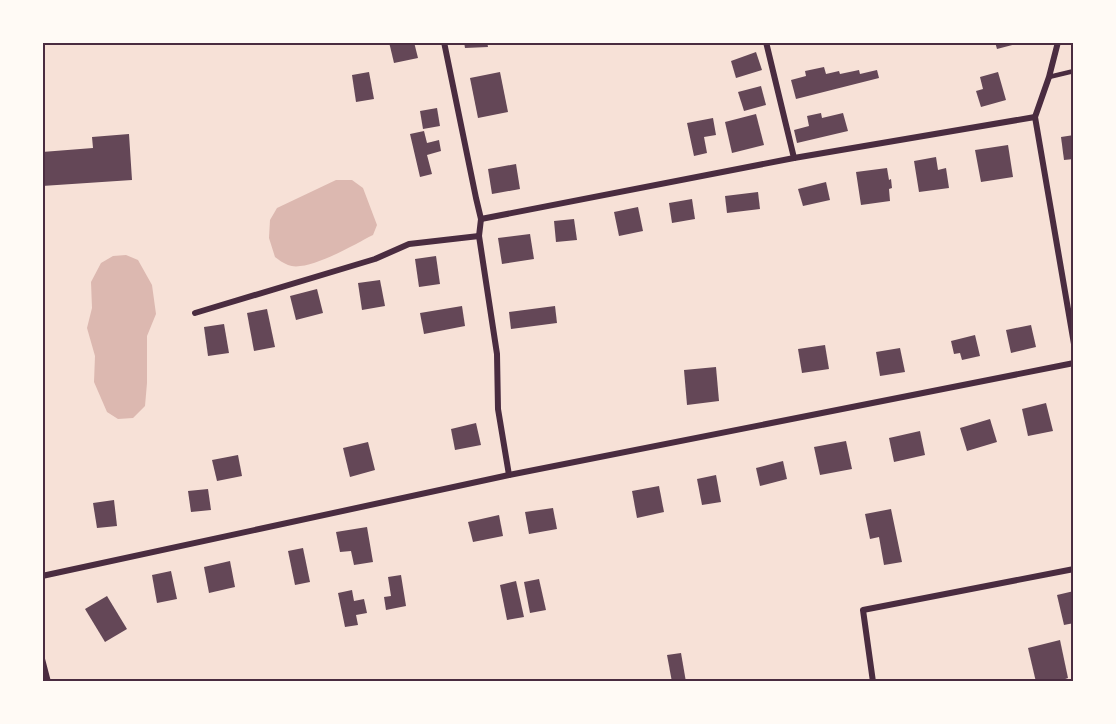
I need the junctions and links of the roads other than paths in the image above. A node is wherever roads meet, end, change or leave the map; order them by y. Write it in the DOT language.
graph roads {
  1 [pos="444,42"];
  2 [pos="766,42"];
  3 [pos="1058,42"];
  4 [pos="1074,71"];
  5 [pos="1049,77"];
  6 [pos="1035,117"];
  7 [pos="794,158"];
  8 [pos="481,219"];
  9 [pos="479,236"];
  10 [pos="195,313"];
  11 [pos="1074,344"];
  12 [pos="1074,363"];
  13 [pos="509,475"];
  14 [pos="1074,569"];
  15 [pos="42,576"];
  16 [pos="42,658"];
  17 [pos="48,682"];
  18 [pos="873,682"];
  1 -- 8 [label="street"];
  2 -- 7 [label="street"];
  3 -- 5 [label="street"];
  4 -- 5 [label="lane"];
  5 -- 6 [label="street"];
  6 -- 7 [label="street"];
  6 -- 11 [label="street"];
  7 -- 8 [label="street"];
  8 -- 9 [label="street"];
  9 -- 10 [label="street"];
  9 -- 13 [label="street"];
  12 -- 13 [label="street"];
  13 -- 15 [label="street"];
  14 -- 18 [label="street"];
  16 -- 17 [label="street"];
}
